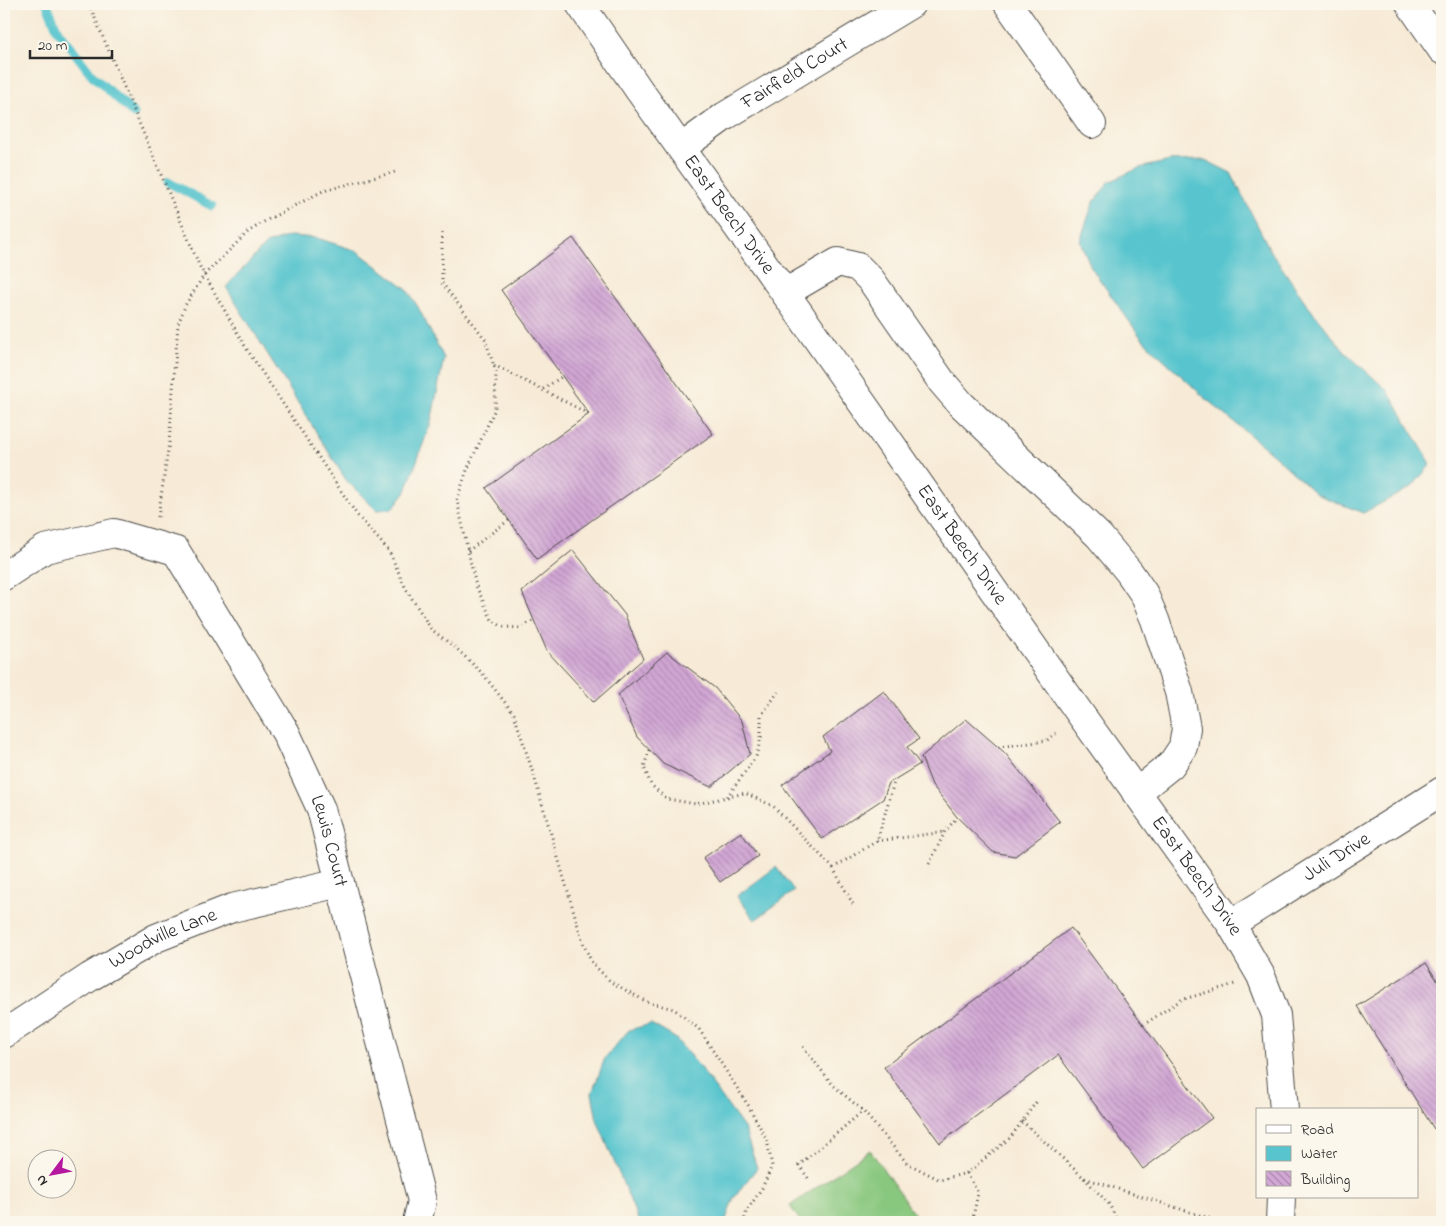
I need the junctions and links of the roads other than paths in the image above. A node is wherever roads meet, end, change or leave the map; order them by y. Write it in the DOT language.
graph roads {
  1 [pos="580,4"];
  2 [pos="911,4"];
  3 [pos="1008,4"];
  4 [pos="1410,4"];
  5 [pos="1442,50"];
  6 [pos="1092,124"];
  7 [pos="681,148"];
  8 [pos="785,293"];
  9 [pos="4,576"];
  10 [pos="1442,791"];
  11 [pos="1136,793"];
  12 [pos="340,883"];
  13 [pos="1230,924"];
  14 [pos="4,1034"];
  15 [pos="1284,1108"];
  16 [pos="1281,1198"];
  17 [pos="417,1222"];
  18 [pos="1280,1222"];
  1 -- 7 [label="street, East Beech Drive"];
  2 -- 7 [label="street, Fairfield Court"];
  3 -- 6 [label="street"];
  4 -- 5 [label="street"];
  7 -- 8 [label="street, East Beech Drive"];
  8 -- 11 [label="street, East Beech Drive"];
  8 -- 11 [label="street"];
  9 -- 12 [label="street, Lewis Court"];
  10 -- 13 [label="street, Juli Drive"];
  11 -- 13 [label="street, East Beech Drive"];
  12 -- 14 [label="street, Woodville Lane"];
  12 -- 17 [label="street, Lewis Court"];
  13 -- 15 [label="street, East Beech Drive"];
  16 -- 18 [label="street"];
}
